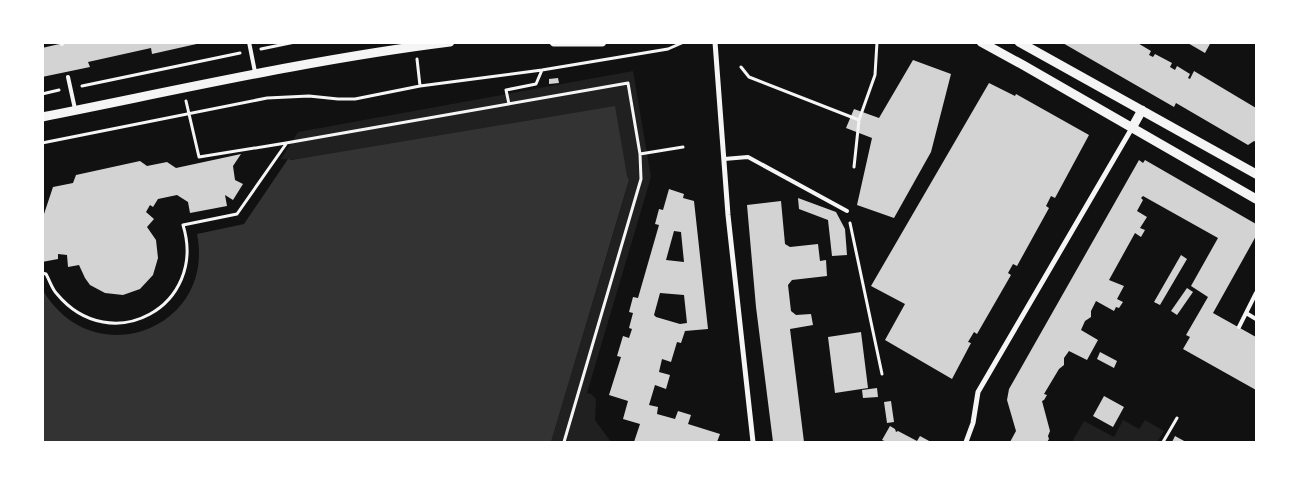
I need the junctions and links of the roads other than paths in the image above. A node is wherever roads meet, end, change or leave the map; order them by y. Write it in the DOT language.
graph roads {
  1 [pos="249,42"];
  2 [pos="450,42"];
  3 [pos="554,42"];
  4 [pos="602,42"];
  5 [pos="715,42"];
  6 [pos="981,42"];
  7 [pos="1019,42"];
  8 [pos="409,45"];
  9 [pos="255,75"];
  10 [pos="68,77"];
  11 [pos="75,110"];
  12 [pos="1142,110"];
  13 [pos="42,117"];
  14 [pos="1132,128"];
  15 [pos="724,159"];
  16 [pos="1256,174"];
  17 [pos="1256,199"];
  18 [pos="848,212"];
  19 [pos="1256,293"];
  20 [pos="1246,313"];
  21 [pos="1256,319"];
  22 [pos="1239,327"];
  23 [pos="752,442"];
  24 [pos="966,442"];
  1 -- 9 [label="lane"];
  2 -- 8 [label="street"];
  3 -- 4 [label="street"];
  5 -- 15 [label="street"];
  6 -- 14 [label="street"];
  7 -- 12 [label="street"];
  8 -- 9 [label="street"];
  9 -- 11 [label="street"];
  10 -- 11 [label="lane"];
  11 -- 13 [label="street"];
  12 -- 14 [label="street"];
  12 -- 16 [label="street"];
  14 -- 17 [label="street"];
  14 -- 24 [label="street"];
  15 -- 18 [label="lane"];
  15 -- 23 [label="street"];
  19 -- 20 [label="lane"];
  20 -- 21 [label="lane"];
  20 -- 22 [label="lane"];
}
